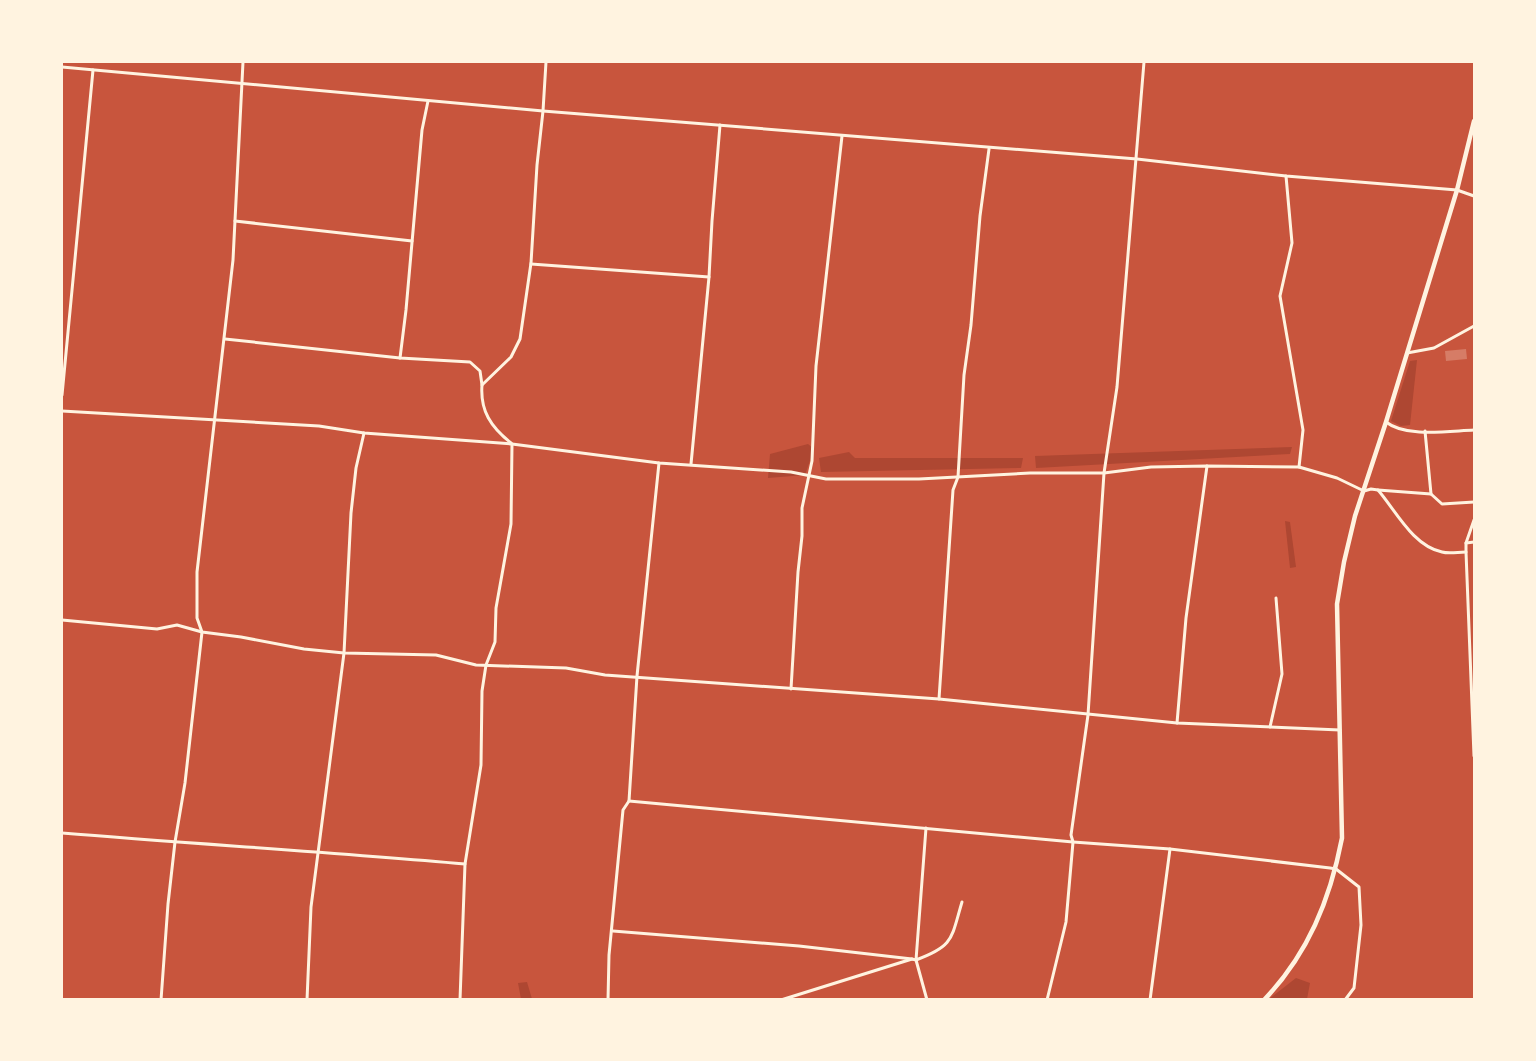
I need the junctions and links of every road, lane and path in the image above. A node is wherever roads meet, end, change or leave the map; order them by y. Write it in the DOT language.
graph roads {
  1 [pos="243,62"];
  2 [pos="546,62"];
  3 [pos="1144,62"];
  4 [pos="62,67"];
  5 [pos="93,70"];
  6 [pos="241,84"];
  7 [pos="428,101"];
  8 [pos="543,111"];
  9 [pos="1474,121"];
  10 [pos="720,125"];
  11 [pos="842,135"];
  12 [pos="989,148"];
  13 [pos="1137,159"];
  14 [pos="1286,176"];
  15 [pos="1457,190"];
  16 [pos="1474,196"];
  17 [pos="234,221"];
  18 [pos="412,241"];
  19 [pos="531,264"];
  20 [pos="709,277"];
  21 [pos="1474,326"];
  22 [pos="225,339"];
  23 [pos="1407,353"];
  24 [pos="400,358"];
  25 [pos="482,385"];
  26 [pos="62,395"];
  27 [pos="62,411"];
  28 [pos="215,419"];
  29 [pos="1386,422"];
  30 [pos="1474,430"];
  31 [pos="1425,431"];
  32 [pos="364,433"];
  33 [pos="512,444"];
  34 [pos="659,463"];
  35 [pos="691,464"];
  36 [pos="1207,466"];
  37 [pos="1299,468"];
  38 [pos="1104,473"];
  39 [pos="809,476"];
  40 [pos="958,477"];
  41 [pos="1378,490"];
  42 [pos="1364,491"];
  43 [pos="1431,494"];
  44 [pos="1474,502"];
  45 [pos="1474,520"];
  46 [pos="1466,543"];
  47 [pos="1474,543"];
  48 [pos="1466,552"];
  49 [pos="1276,598"];
  50 [pos="62,621"];
  51 [pos="202,632"];
  52 [pos="344,653"];
  53 [pos="486,665"];
  54 [pos="637,676"];
  55 [pos="791,689"];
  56 [pos="939,699"];
  57 [pos="1088,715"];
  58 [pos="1177,723"];
  59 [pos="1270,727"];
  60 [pos="1340,730"];
  61 [pos="1474,756"];
  62 [pos="628,801"];
  63 [pos="926,828"];
  64 [pos="62,833"];
  65 [pos="175,842"];
  66 [pos="1073,842"];
  67 [pos="1170,849"];
  68 [pos="319,851"];
  69 [pos="465,864"];
  70 [pos="1336,869"];
  71 [pos="962,903"];
  72 [pos="612,931"];
  73 [pos="914,959"];
  74 [pos="161,999"];
  75 [pos="307,999"];
  76 [pos="460,999"];
  77 [pos="608,999"];
  78 [pos="781,999"];
  79 [pos="927,999"];
  80 [pos="1047,999"];
  81 [pos="1150,999"];
  82 [pos="1264,999"];
  83 [pos="1345,999"];
  1 -- 6 [label="street"];
  2 -- 8 [label="street"];
  3 -- 13 [label="street"];
  4 -- 5 [label="street"];
  5 -- 6 [label="street"];
  5 -- 26 [label="street"];
  6 -- 7 [label="street"];
  6 -- 17 [label="street"];
  7 -- 8 [label="street"];
  7 -- 18 [label="street"];
  8 -- 10 [label="street"];
  8 -- 19 [label="street"];
  9 -- 15 [label="street"];
  10 -- 11 [label="street"];
  10 -- 20 [label="street"];
  11 -- 12 [label="street"];
  11 -- 39 [label="street"];
  12 -- 13 [label="street"];
  12 -- 40 [label="street"];
  13 -- 14 [label="street"];
  13 -- 38 [label="street"];
  14 -- 15 [label="street"];
  14 -- 37 [label="street"];
  15 -- 16 [label="street"];
  15 -- 23 [label="street"];
  17 -- 18 [label="street"];
  17 -- 22 [label="street"];
  18 -- 24 [label="street"];
  19 -- 20 [label="street"];
  19 -- 25 [label="street"];
  20 -- 35 [label="street"];
  21 -- 23 [label="street"];
  22 -- 24 [label="street"];
  22 -- 28 [label="street"];
  23 -- 29 [label="street"];
  24 -- 25 [label="street"];
  25 -- 33 [label="street"];
  27 -- 28 [label="street"];
  28 -- 32 [label="street"];
  28 -- 51 [label="street"];
  29 -- 31 [label="street"];
  29 -- 42 [label="street"];
  30 -- 31 [label="street"];
  31 -- 43 [label="street"];
  32 -- 33 [label="street"];
  32 -- 52 [label="street"];
  33 -- 34 [label="street"];
  33 -- 53 [label="street"];
  34 -- 35 [label="street"];
  34 -- 54 [label="street"];
  35 -- 39 [label="street"];
  36 -- 37 [label="street"];
  36 -- 38 [label="street"];
  36 -- 58 [label="street"];
  37 -- 42 [label="street"];
  38 -- 40 [label="street"];
  38 -- 57 [label="street"];
  39 -- 40 [label="street"];
  39 -- 55 [label="street"];
  40 -- 56 [label="street"];
  41 -- 42 [label="street"];
  41 -- 43 [label="street"];
  41 -- 48 [label="street"];
  42 -- 60 [label="street"];
  43 -- 44 [label="street"];
  45 -- 46 [label="street"];
  46 -- 47 [label="street"];
  46 -- 48 [label="street"];
  48 -- 61 [label="street"];
  49 -- 59 [label="street"];
  50 -- 51 [label="street"];
  51 -- 52 [label="street"];
  51 -- 65 [label="street"];
  52 -- 53 [label="street"];
  52 -- 68 [label="street"];
  53 -- 54 [label="street"];
  53 -- 69 [label="street"];
  54 -- 55 [label="street"];
  54 -- 62 [label="street"];
  55 -- 56 [label="street"];
  56 -- 57 [label="street"];
  57 -- 58 [label="street"];
  57 -- 66 [label="street"];
  58 -- 59 [label="street"];
  59 -- 60 [label="street"];
  60 -- 70 [label="street"];
  62 -- 63 [label="street"];
  62 -- 72 [label="street"];
  63 -- 66 [label="street"];
  63 -- 73 [label="street"];
  64 -- 65 [label="street"];
  65 -- 68 [label="street"];
  65 -- 74 [label="street"];
  66 -- 67 [label="street"];
  66 -- 80 [label="street"];
  67 -- 70 [label="street"];
  67 -- 81 [label="street"];
  68 -- 69 [label="street"];
  68 -- 75 [label="street"];
  69 -- 76 [label="street"];
  70 -- 82 [label="street"];
  70 -- 83 [label="street"];
  71 -- 73 [label="street"];
  72 -- 73 [label="street"];
  72 -- 77 [label="street"];
  73 -- 78 [label="street"];
  73 -- 79 [label="street"];
}
